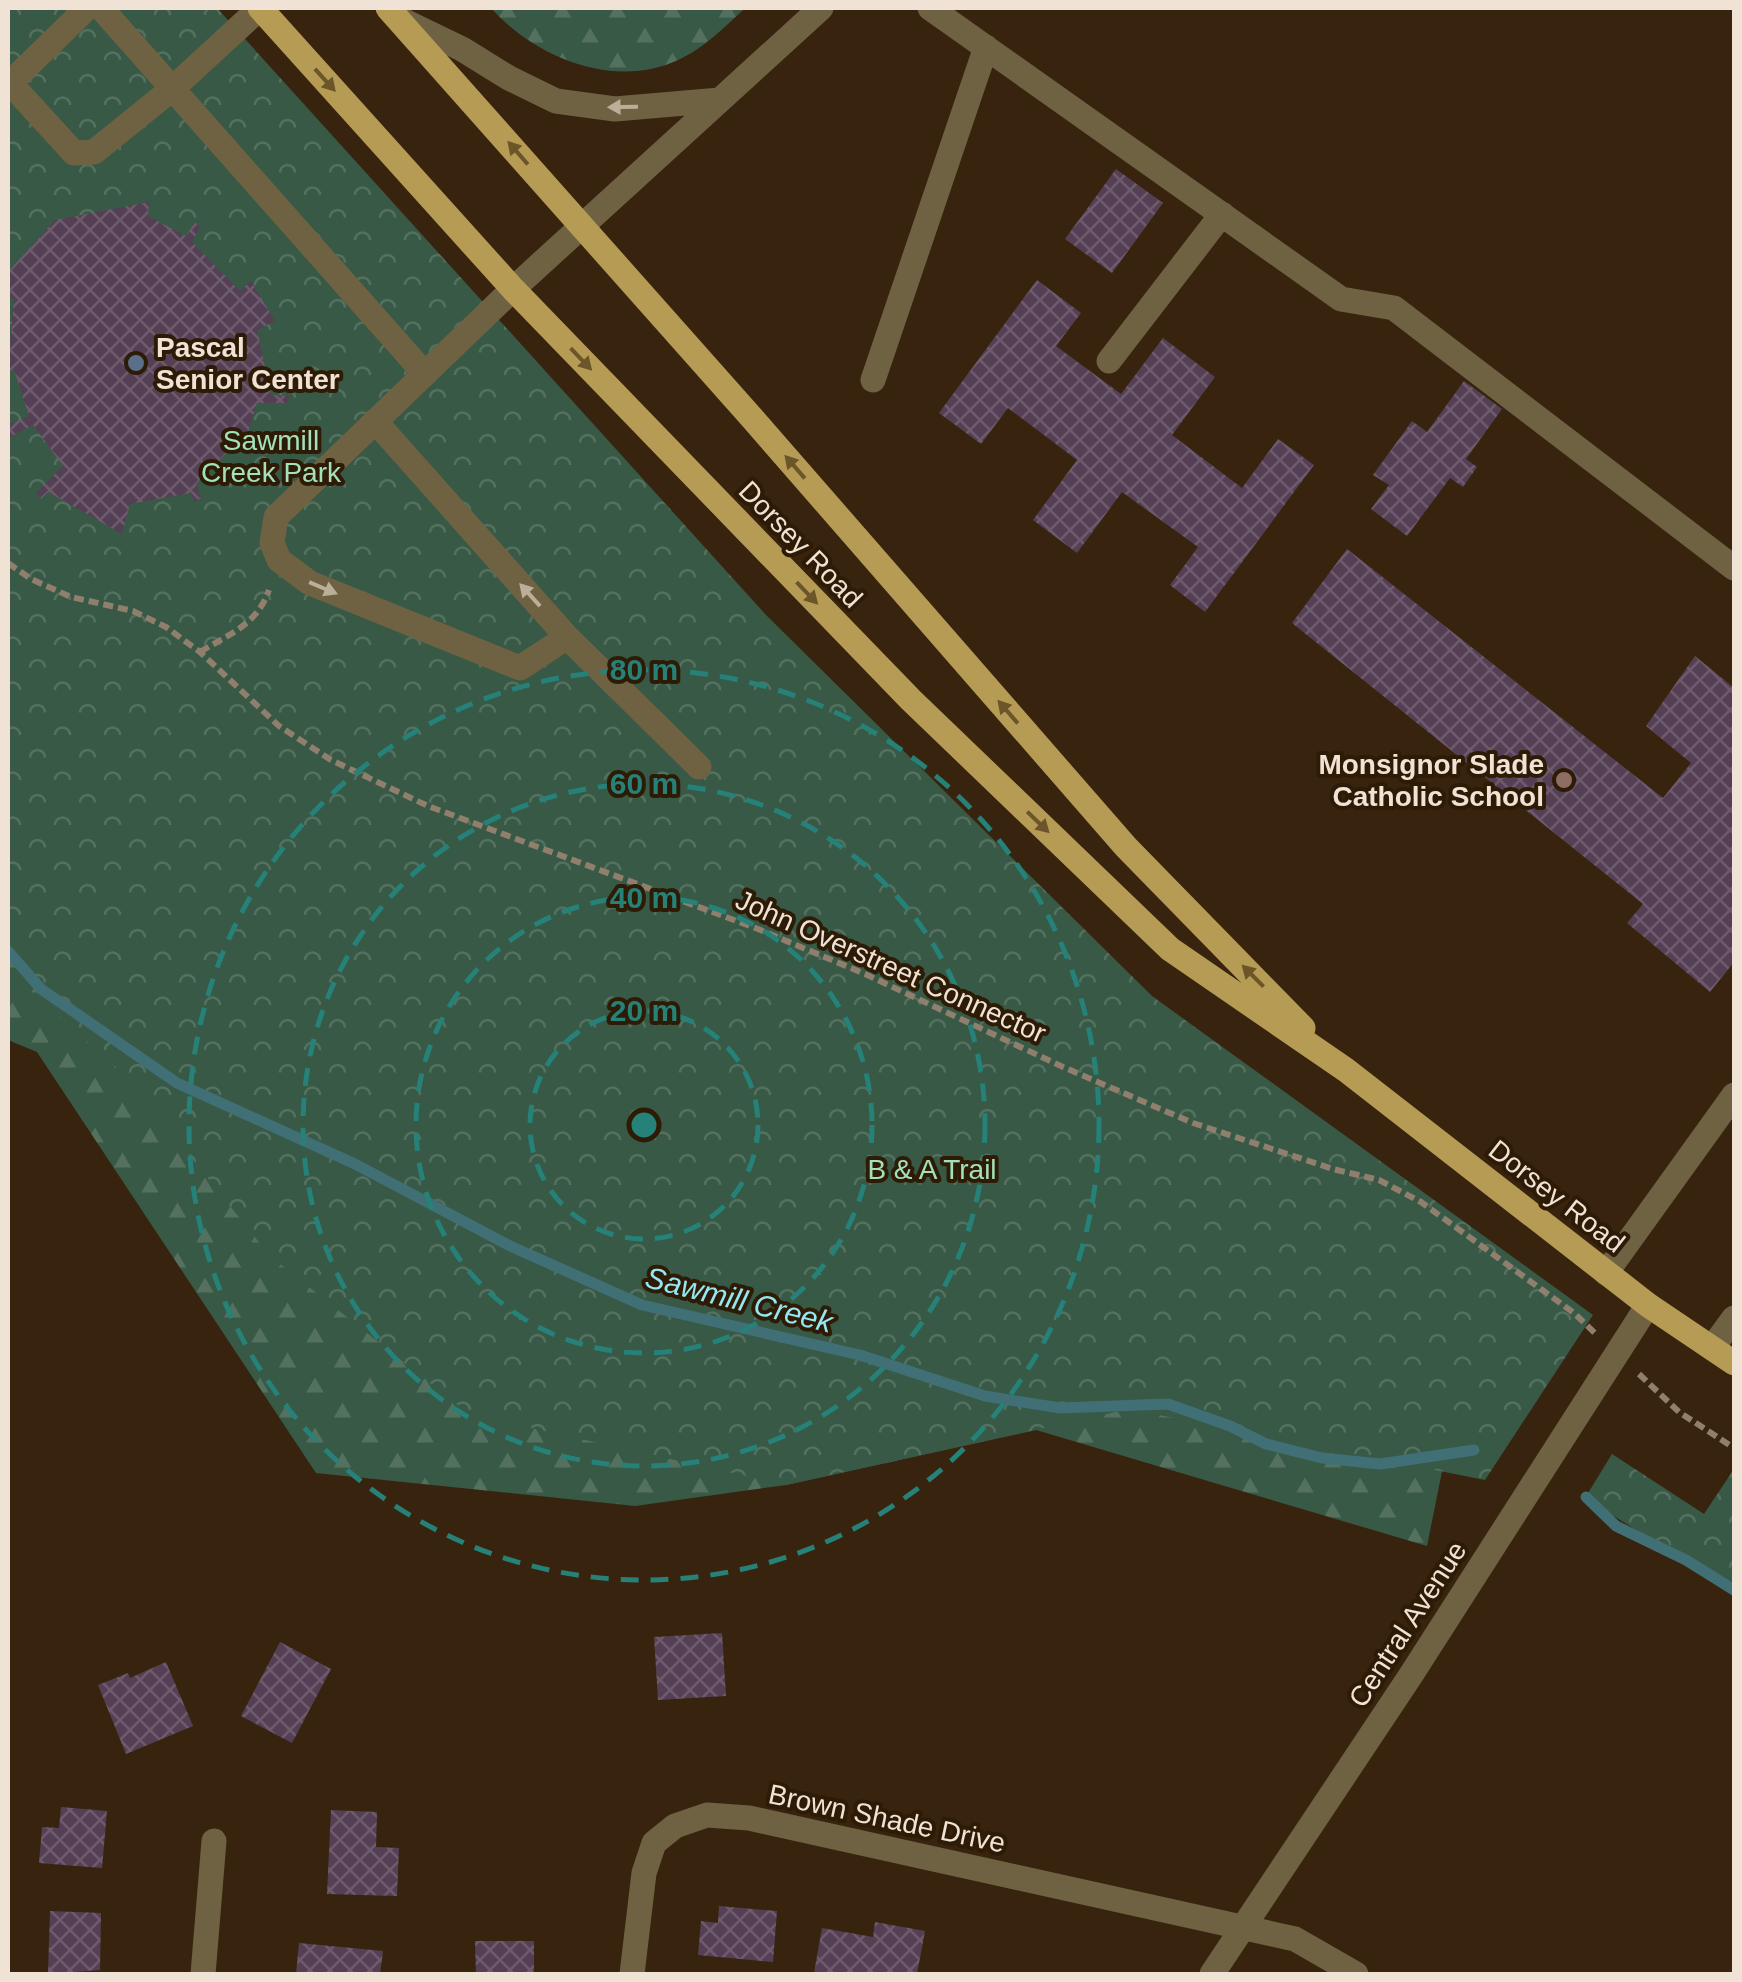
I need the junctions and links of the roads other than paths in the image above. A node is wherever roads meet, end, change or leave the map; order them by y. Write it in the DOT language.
graph roads {
  1 [pos="87,8"];
  2 [pos="102,8"];
  3 [pos="260,8"];
  4 [pos="821,8"];
  5 [pos="930,8"];
  6 [pos="394,14"];
  7 [pos="986,47"];
  8 [pos="172,89"];
  9 [pos="720,100"];
  10 [pos="1222,214"];
  11 [pos="582,226"];
  12 [pos="514,290"];
  13 [pos="1109,362"];
  14 [pos="424,374"];
  15 [pos="873,380"];
  16 [pos="375,421"];
  17 [pos="1734,568"];
  18 [pos="567,637"];
  19 [pos="699,766"];
  20 [pos="1346,1070"];
  21 [pos="1734,1096"];
  22 [pos="1606,1273"];
  23 [pos="1648,1305"];
  24 [pos="1734,1318"];
  25 [pos="1712,1348"];
  26 [pos="1734,1363"];
  27 [pos="214,1841"];
  28 [pos="1244,1927"];
  29 [pos="203,1974"];
  30 [pos="632,1974"];
  31 [pos="1212,1974"];
  32 [pos="1356,1974"];
  1 -- 8 [label="street"];
  2 -- 8 [label="street"];
  3 -- 8 [label="street"];
  3 -- 12 [label="main road, Dorsey Road, one-way"];
  4 -- 9 [label="street"];
  5 -- 7 [label="street"];
  9 -- 6 [label="street, one-way"];
  11 -- 6 [label="main road, Dorsey Road, one-way"];
  7 -- 10 [label="street"];
  7 -- 15 [label="street"];
  8 -- 14 [label="street"];
  9 -- 11 [label="street"];
  10 -- 13 [label="street"];
  10 -- 17 [label="street"];
  11 -- 12 [label="street"];
  20 -- 11 [label="main road, Dorsey Road, one-way"];
  12 -- 14 [label="street"];
  12 -- 20 [label="main road, Dorsey Road, one-way"];
  14 -- 16 [label="street"];
  18 -- 16 [label="street, one-way"];
  16 -- 18 [label="street, one-way"];
  18 -- 19 [label="street"];
  20 -- 22 [label="main road, Dorsey Road"];
  21 -- 22 [label="street"];
  22 -- 23 [label="main road, Dorsey Road"];
  23 -- 25 [label="main road, Dorsey Road"];
  23 -- 28 [label="street, Central Avenue"];
  24 -- 25 [label="street"];
  25 -- 26 [label="main road, Dorsey Road"];
  27 -- 29 [label="street"];
  28 -- 30 [label="street, Brown Shade Drive"];
  28 -- 31 [label="street, Central Avenue"];
  28 -- 32 [label="street"];
}
